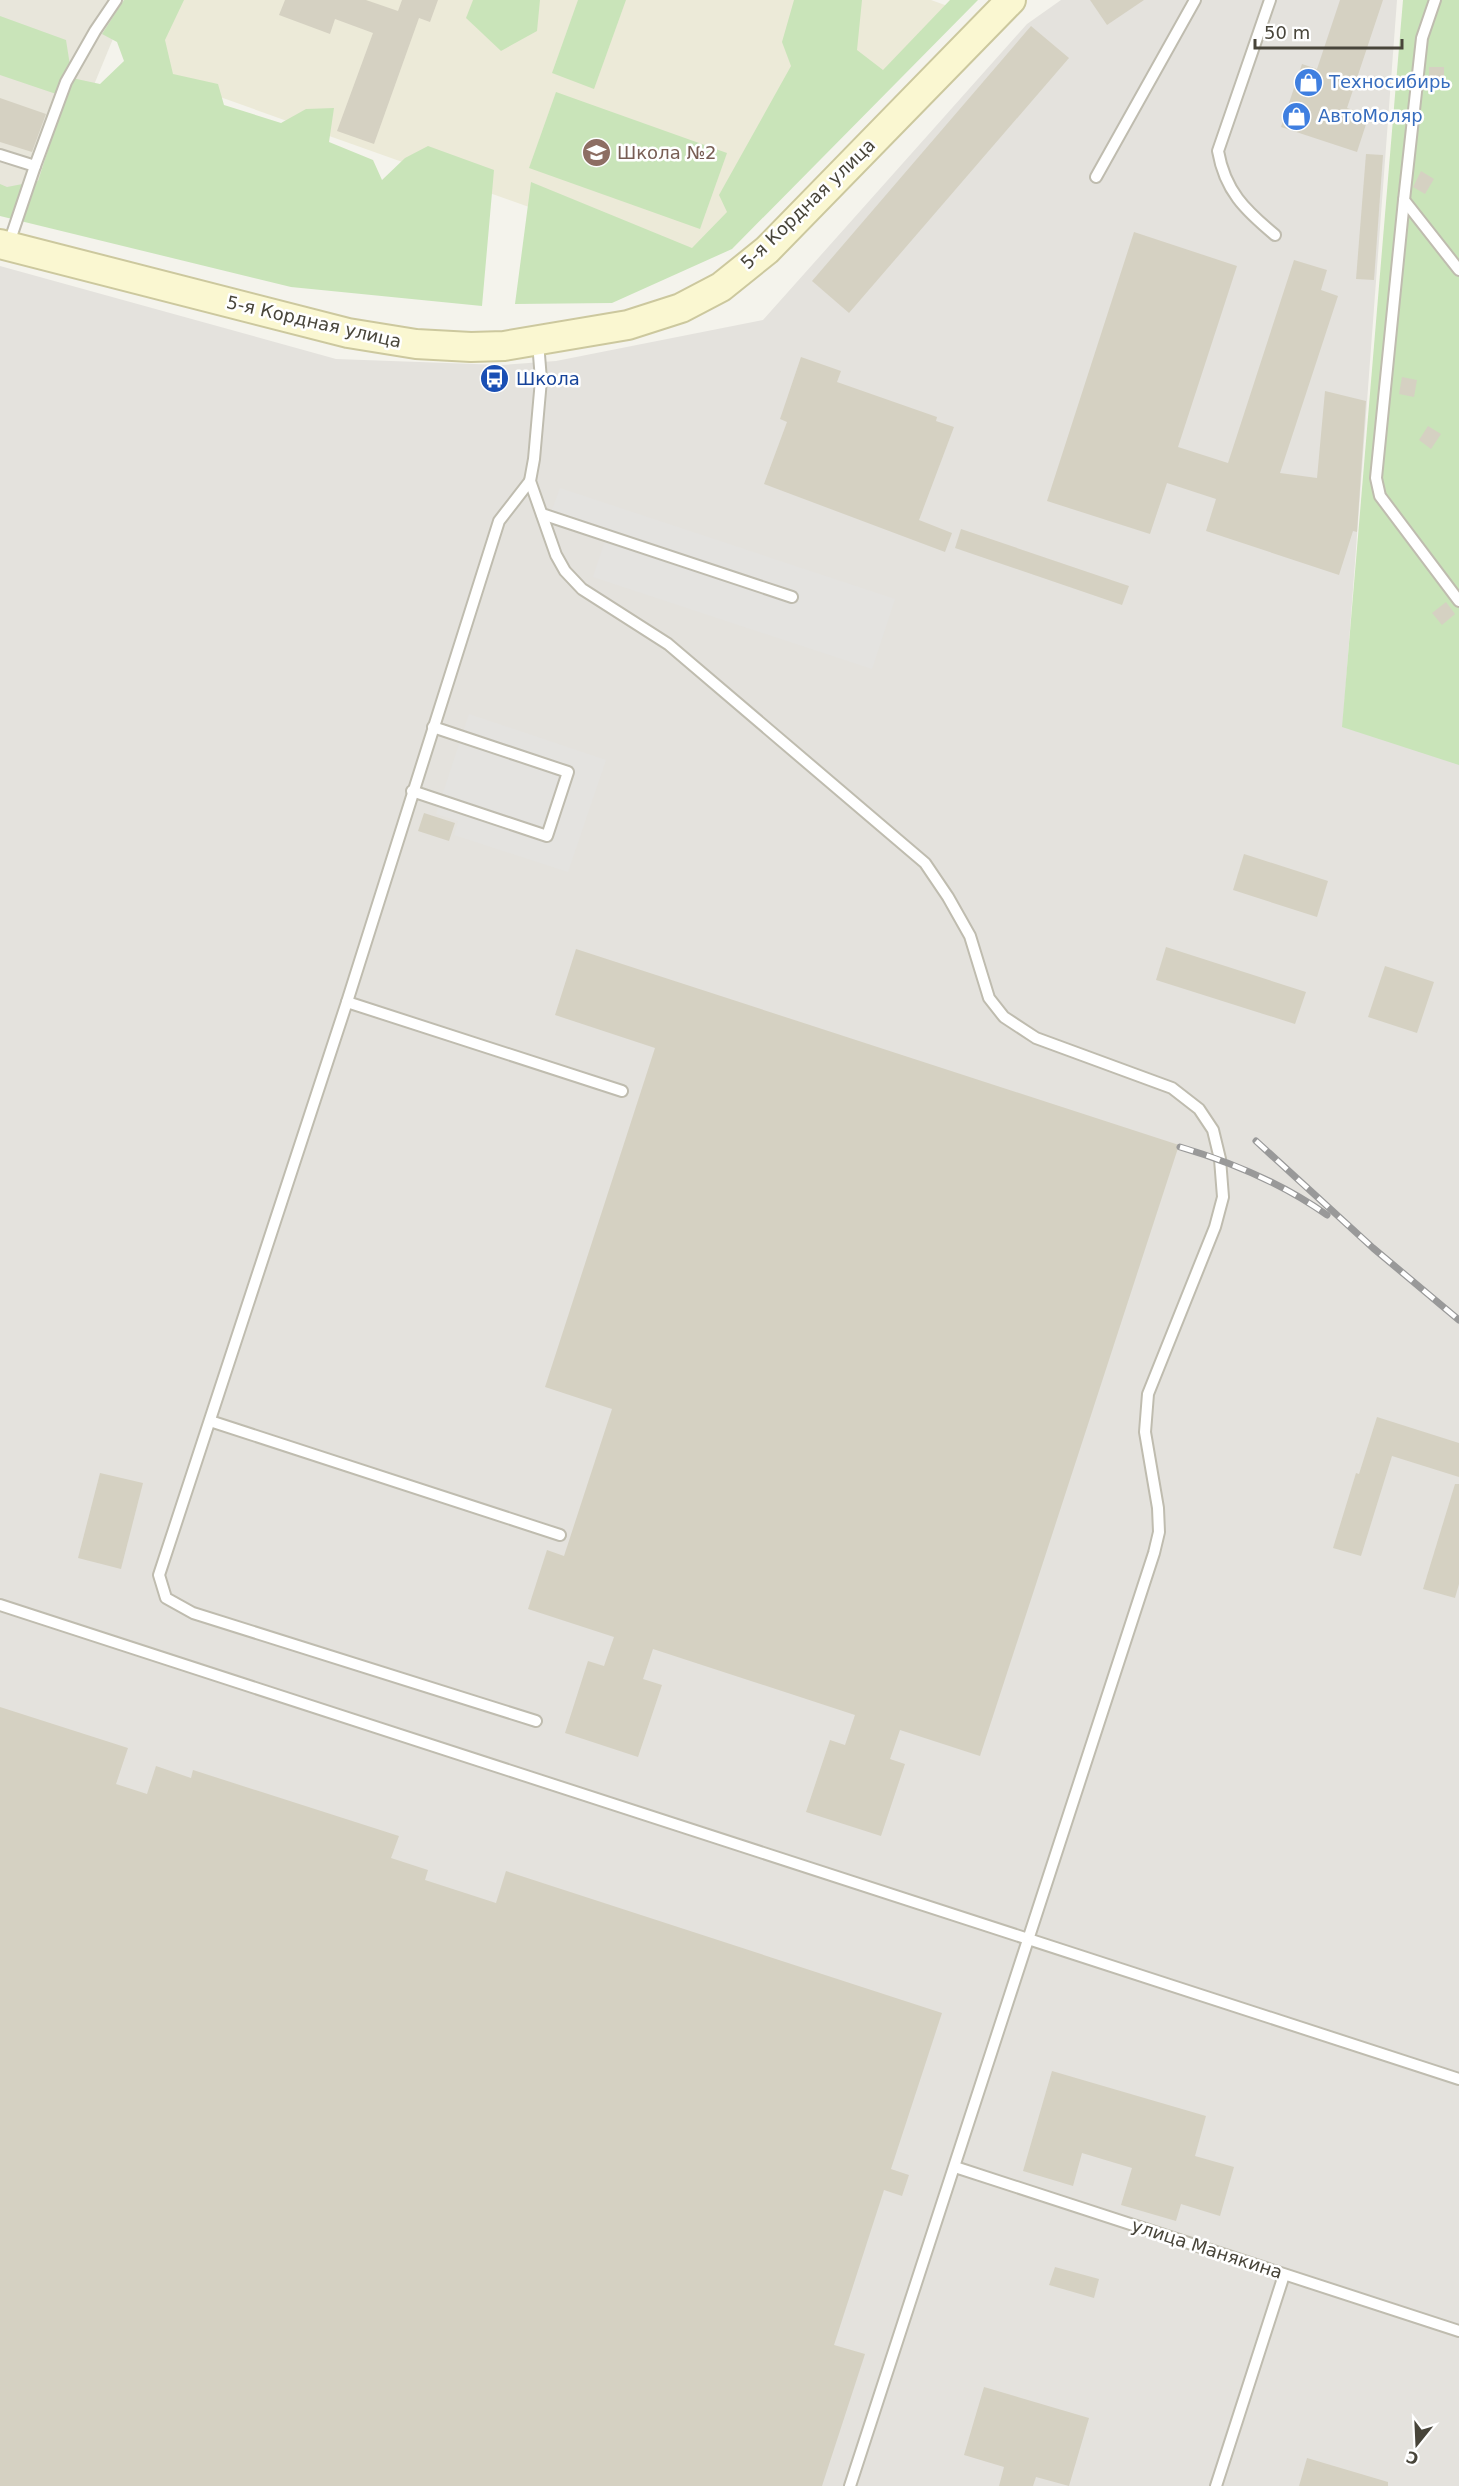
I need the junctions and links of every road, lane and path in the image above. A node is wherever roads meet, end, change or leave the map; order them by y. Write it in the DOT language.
graph roads {
  1 [pos="116,0"];
  2 [pos="1011,0"];
  3 [pos="1195,0"];
  4 [pos="1270,0"];
  5 [pos="1435,0"];
  6 [pos="0,155"];
  7 [pos="35,166"];
  8 [pos="1096,177"];
  9 [pos="1404,200"];
  10 [pos="1275,235"];
  11 [pos="4,245"];
  12 [pos="1459,270"];
  13 [pos="538,342"];
  14 [pos="530,481"];
  15 [pos="542,514"];
  16 [pos="792,597"];
  17 [pos="1459,601"];
  18 [pos="433,727"];
  19 [pos="412,791"];
  20 [pos="347,1002"];
  21 [pos="622,1092"];
  22 [pos="210,1421"];
  23 [pos="560,1534"];
  24 [pos="0,1605"];
  25 [pos="536,1722"];
  26 [pos="1029,1939"];
  27 [pos="1459,2079"];
  28 [pos="955,2167"];
  29 [pos="1284,2275"];
  30 [pos="1459,2331"];
  31 [pos="850,2486"];
  32 [pos="1216,2486"];
  1 -- 7 [label="lane"];
  2 -- 13 [label="main road, 5-я Кордная улица"];
  3 -- 8 [label="lane"];
  4 -- 10 [label="lane"];
  5 -- 9 [label="lane"];
  6 -- 7 [label="lane"];
  7 -- 11 [label="lane"];
  9 -- 12 [label="lane"];
  9 -- 17 [label="lane"];
  11 -- 13 [label="main road, 5-я Кордная улица"];
  13 -- 14 [label="lane"];
  14 -- 15 [label="lane"];
  14 -- 18 [label="lane"];
  15 -- 16 [label="lane"];
  15 -- 26 [label="lane"];
  18 -- 19 [label="lane"];
  18 -- 19 [label="lane"];
  19 -- 20 [label="lane"];
  20 -- 21 [label="lane"];
  20 -- 22 [label="lane"];
  22 -- 23 [label="lane"];
  22 -- 25 [label="lane"];
  24 -- 26 [label="lane"];
  26 -- 27 [label="lane"];
  26 -- 28 [label="lane"];
  28 -- 29 [label="lane, улица Манякина"];
  28 -- 31 [label="lane"];
  29 -- 30 [label="lane, улица Манякина"];
  29 -- 32 [label="lane"];
}
